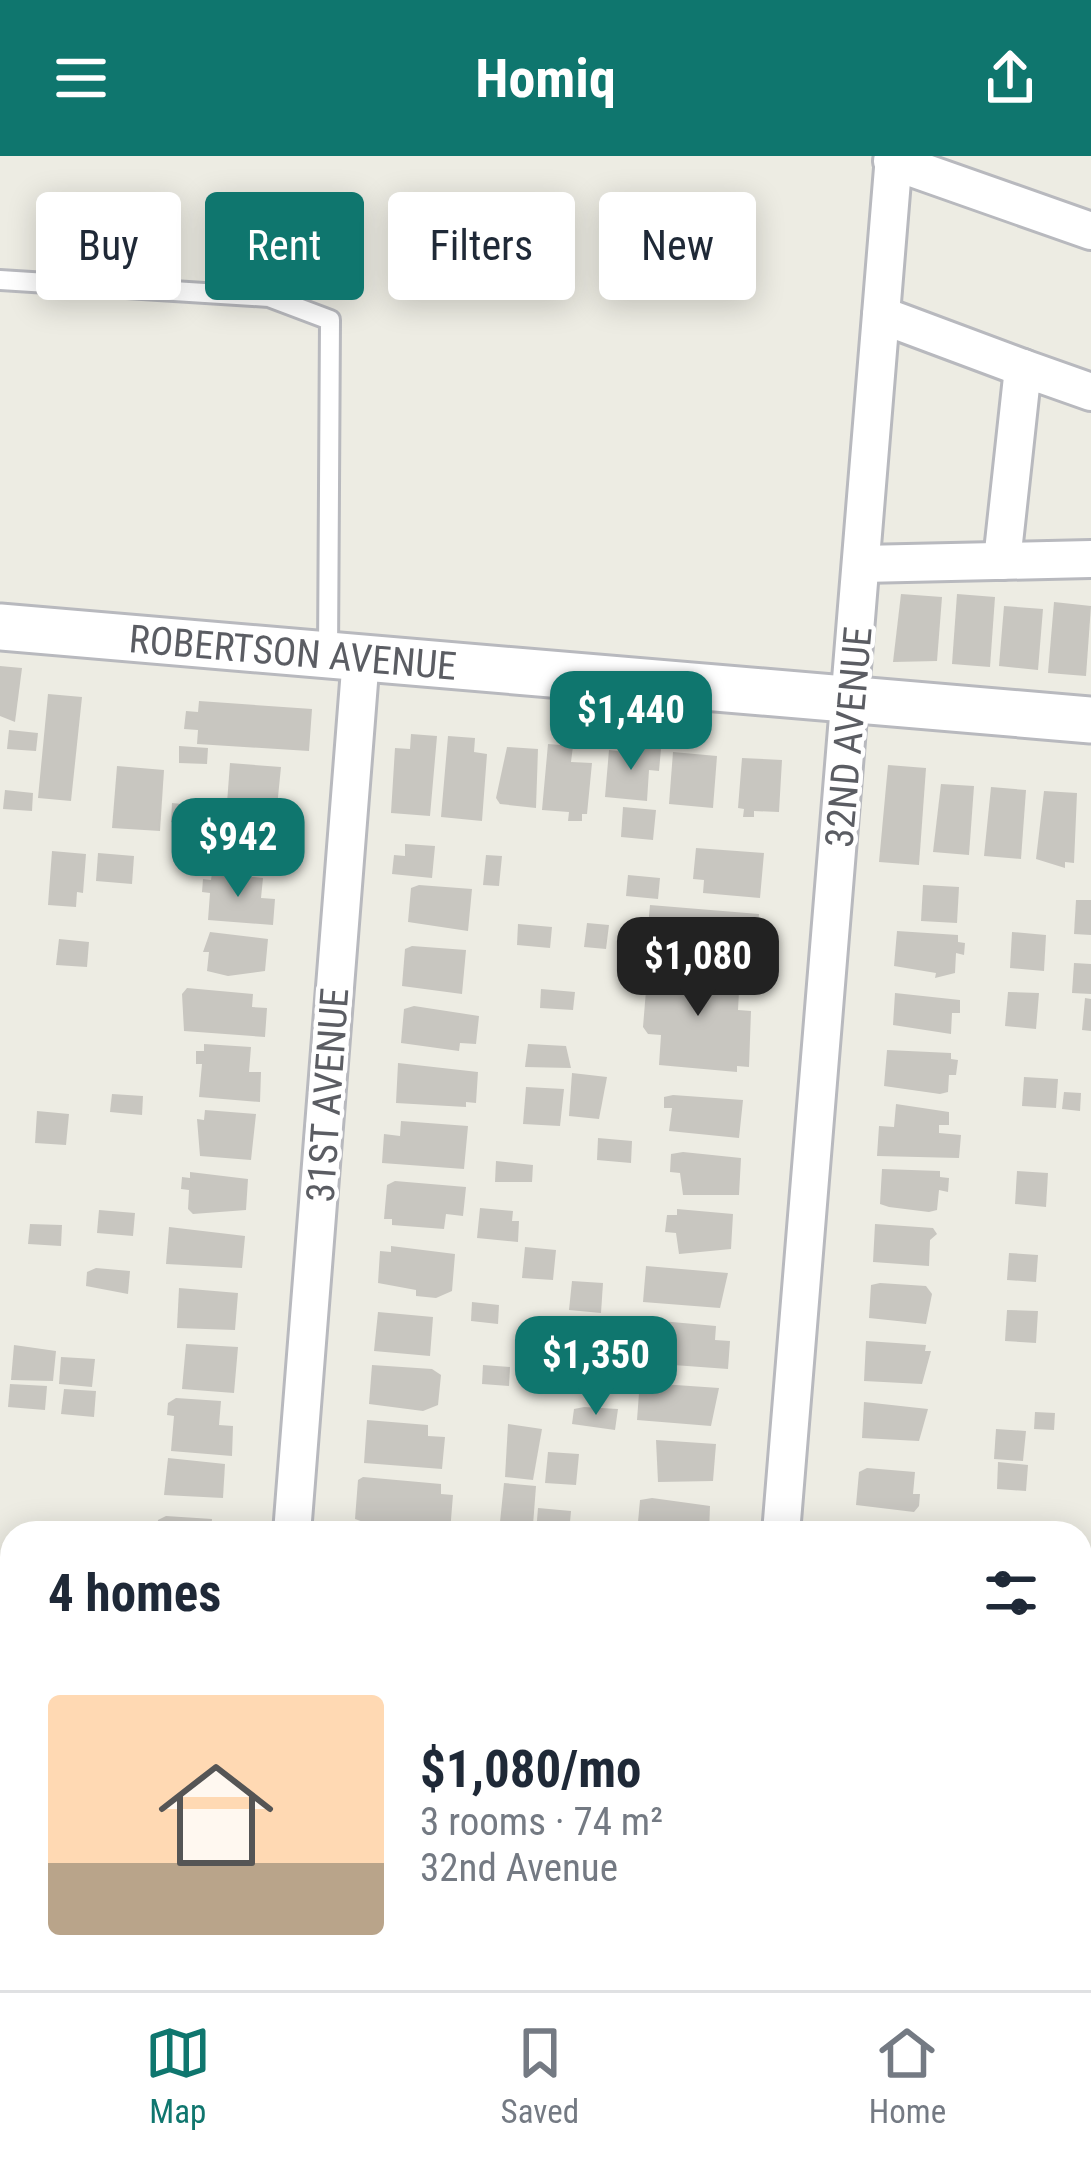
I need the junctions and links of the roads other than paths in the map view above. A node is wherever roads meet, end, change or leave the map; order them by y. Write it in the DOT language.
graph roads {
  1 [pos="893,159"];
  2 [pos="1091,232"];
  3 [pos="0,280"];
  4 [pos="881,316"];
  5 [pos="1023,368"];
  6 [pos="1091,392"];
  7 [pos="1091,559"];
  8 [pos="1002,561"];
  9 [pos="862,564"];
  10 [pos="0,627"];
  11 [pos="344,655"];
  12 [pos="851,700"];
  13 [pos="1091,720"];
  14 [pos="293,1521"];
  15 [pos="782,1521"];
  1 -- 2 [label="street"];
  1 -- 4 [label="street, 32ND AVENUE"];
  3 -- 11 [label="lane"];
  4 -- 5 [label="street"];
  4 -- 9 [label="street, 32ND AVENUE"];
  5 -- 6 [label="street"];
  5 -- 8 [label="street"];
  7 -- 8 [label="street"];
  8 -- 9 [label="street"];
  9 -- 12 [label="street, 32ND AVENUE"];
  10 -- 11 [label="street, ROBERTSON AVENUE"];
  11 -- 12 [label="street, ROBERTSON AVENUE"];
  11 -- 14 [label="street, 31ST AVENUE"];
  12 -- 13 [label="street, ROBERTSON AVENUE"];
  12 -- 15 [label="street, 32ND AVENUE"];
}
